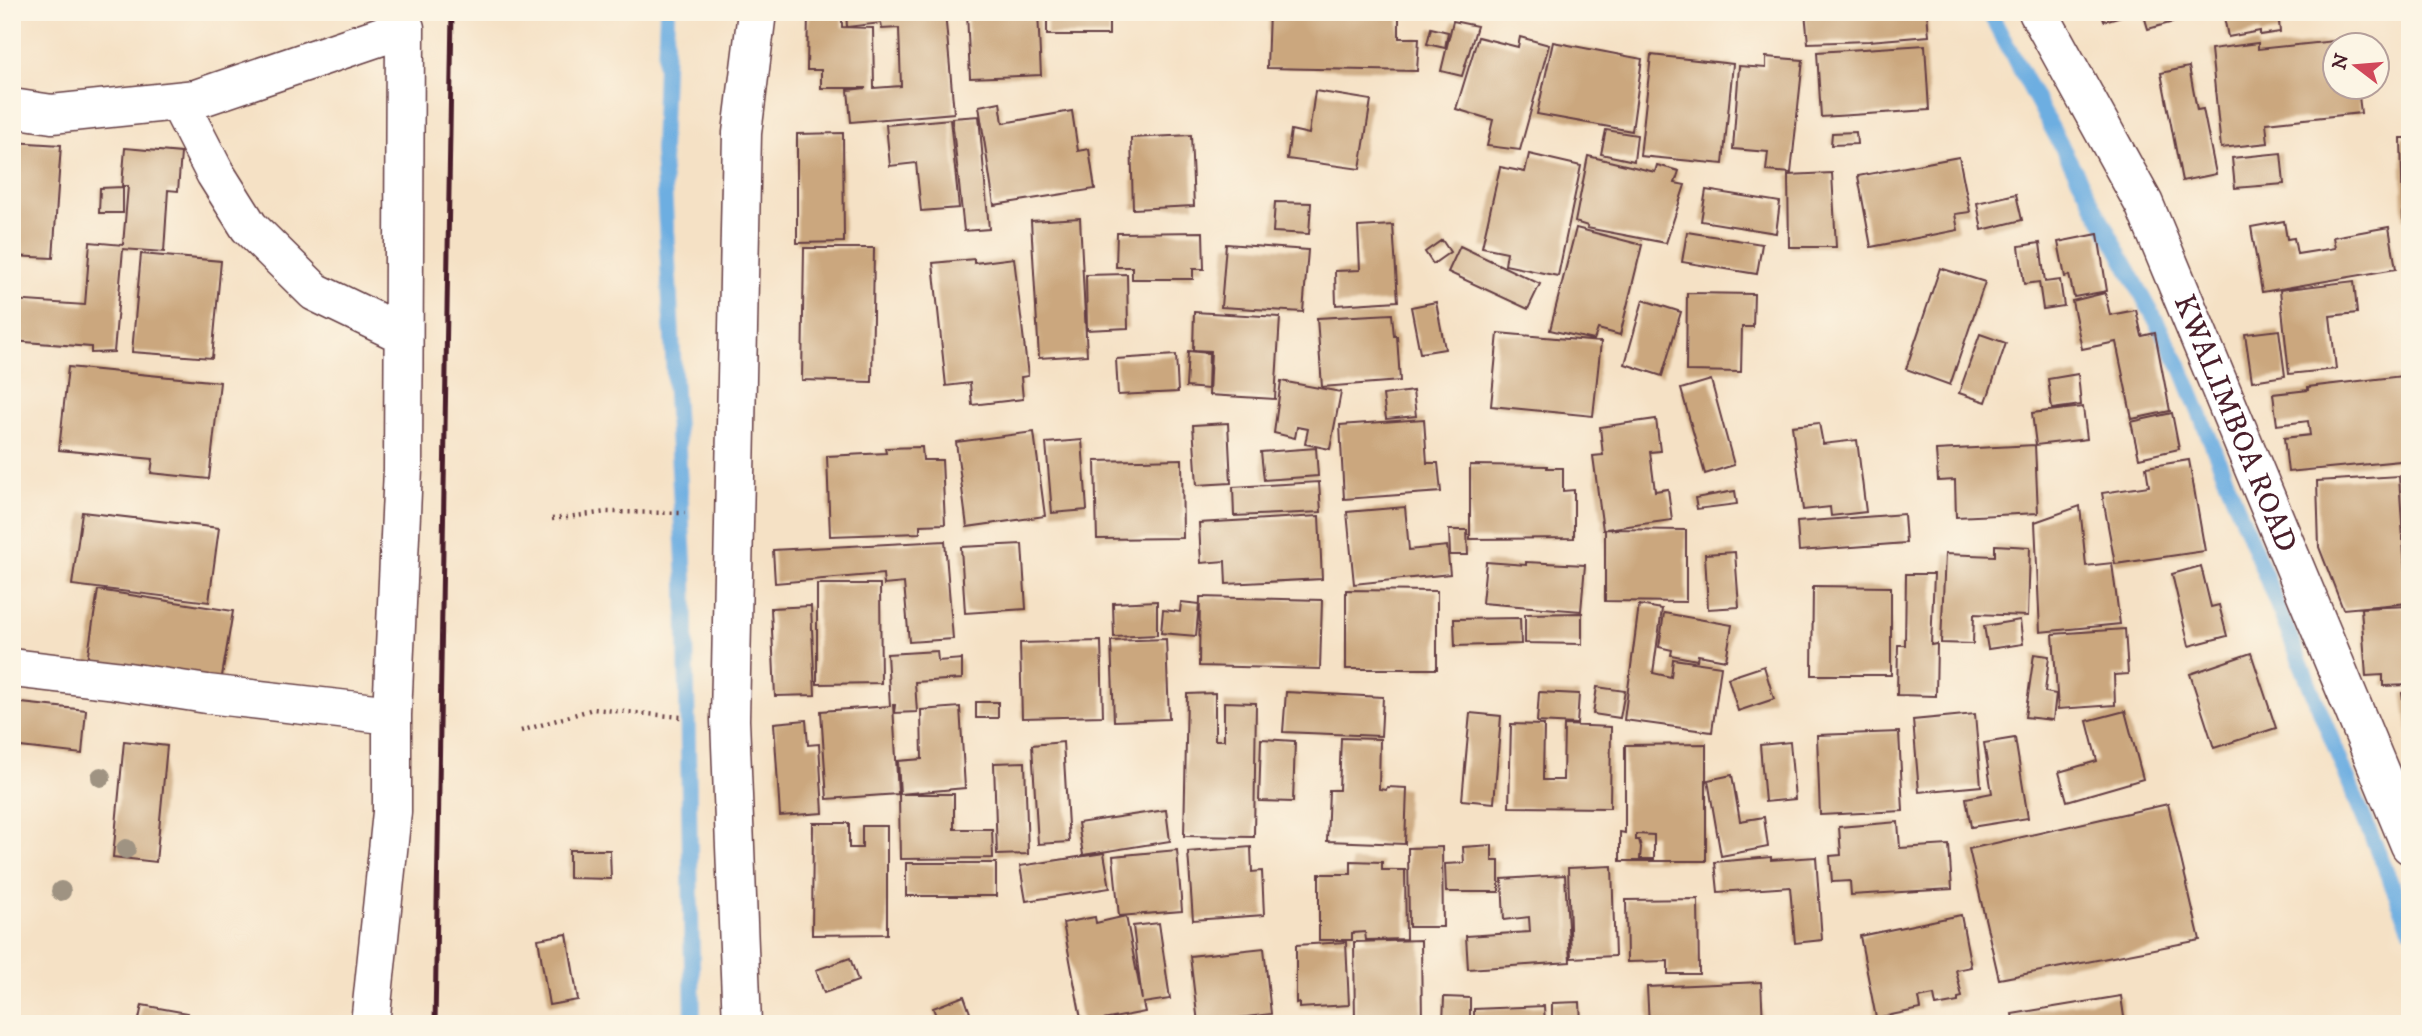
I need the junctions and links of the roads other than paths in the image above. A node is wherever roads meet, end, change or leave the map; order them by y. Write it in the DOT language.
graph roads {
  1 [pos="757,12"];
  2 [pos="2038,12"];
  3 [pos="178,101"];
  4 [pos="12,108"];
  5 [pos="402,334"];
  6 [pos="12,668"];
  7 [pos="392,715"];
  8 [pos="2410,845"];
  9 [pos="370,1024"];
  10 [pos="743,1024"];
  1 -- 10 [label="street"];
  2 -- 8 [label="street, KWALIMBOA ROAD"];
  3 -- 4 [label="street"];
  3 -- 5 [label="street"];
  3 -- 5 [label="street"];
  5 -- 7 [label="street"];
  6 -- 7 [label="street"];
  7 -- 9 [label="street"];
}
